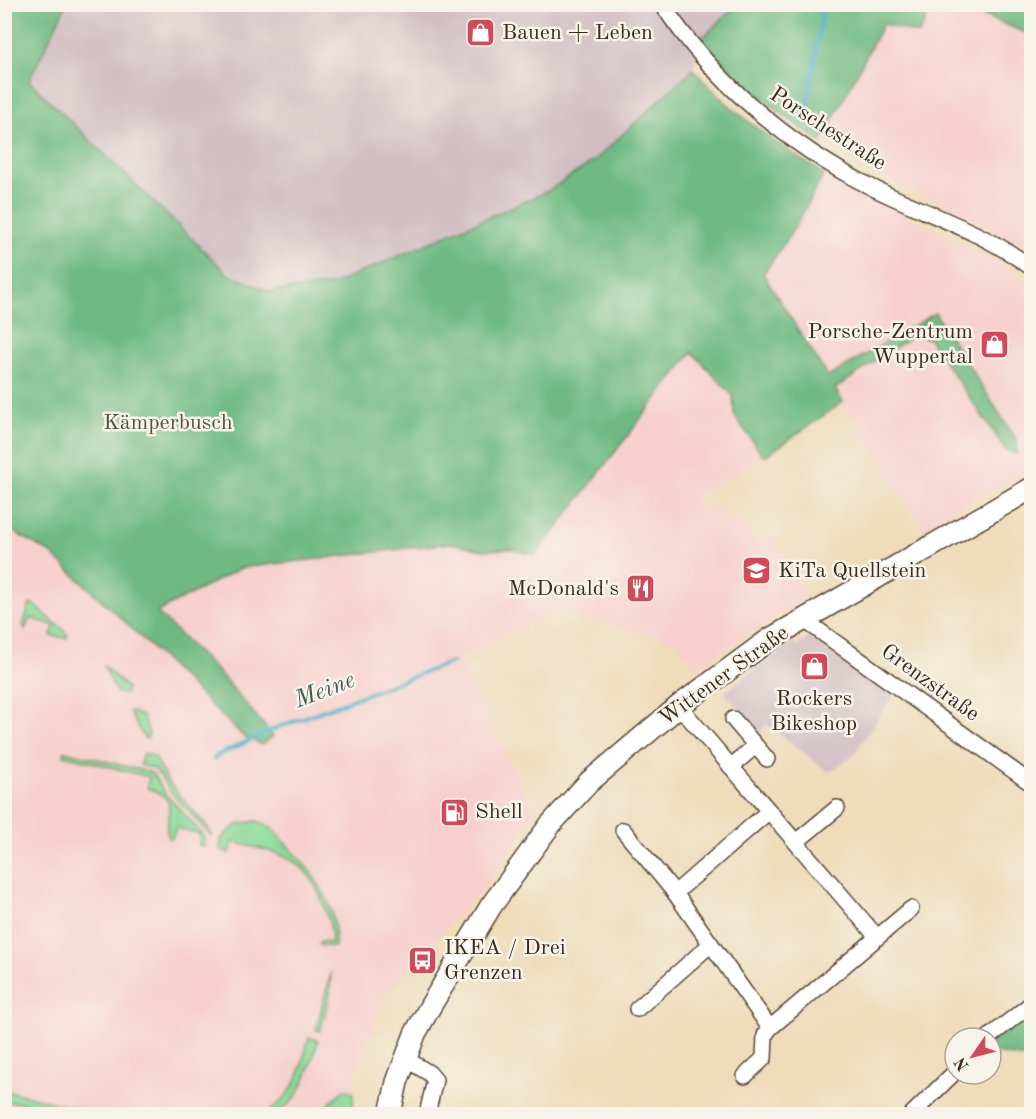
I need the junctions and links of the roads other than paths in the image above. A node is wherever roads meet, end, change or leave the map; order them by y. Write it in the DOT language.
graph roads {
  1 [pos="662,4"];
  2 [pos="1032,268"];
  3 [pos="1032,488"];
  4 [pos="803,619"];
  5 [pos="679,706"];
  6 [pos="733,719"];
  7 [pos="755,746"];
  8 [pos="767,759"];
  9 [pos="731,767"];
  10 [pos="1032,784"];
  11 [pos="837,808"];
  12 [pos="769,811"];
  13 [pos="623,830"];
  14 [pos="796,842"];
  15 [pos="675,892"];
  16 [pos="912,909"];
  17 [pos="877,937"];
  18 [pos="711,944"];
  19 [pos="1032,1003"];
  20 [pos="637,1009"];
  21 [pos="1003,1026"];
  22 [pos="770,1028"];
  23 [pos="406,1059"];
  24 [pos="745,1076"];
  25 [pos="943,1084"];
  26 [pos="390,1114"];
  27 [pos="427,1114"];
  28 [pos="912,1114"];
  1 -- 2 [label="street, Porschestraße"];
  3 -- 4 [label="main road, Wittener Straße"];
  4 -- 5 [label="main road, Wittener Straße"];
  4 -- 10 [label="street, Grenzstraße"];
  5 -- 9 [label="street"];
  5 -- 23 [label="main road, Wittener Straße"];
  6 -- 7 [label="street"];
  7 -- 8 [label="street"];
  7 -- 9 [label="street"];
  9 -- 12 [label="street"];
  11 -- 14 [label="street"];
  12 -- 14 [label="street"];
  12 -- 15 [label="street"];
  13 -- 15 [label="street"];
  14 -- 17 [label="street"];
  15 -- 18 [label="street"];
  16 -- 17 [label="street"];
  17 -- 22 [label="street"];
  18 -- 20 [label="street"];
  18 -- 22 [label="street"];
  19 -- 21 [label="street"];
  22 -- 24 [label="street"];
  23 -- 26 [label="main road, Wittener Straße"];
  23 -- 27 [label="street"];
  25 -- 28 [label="street"];
}
